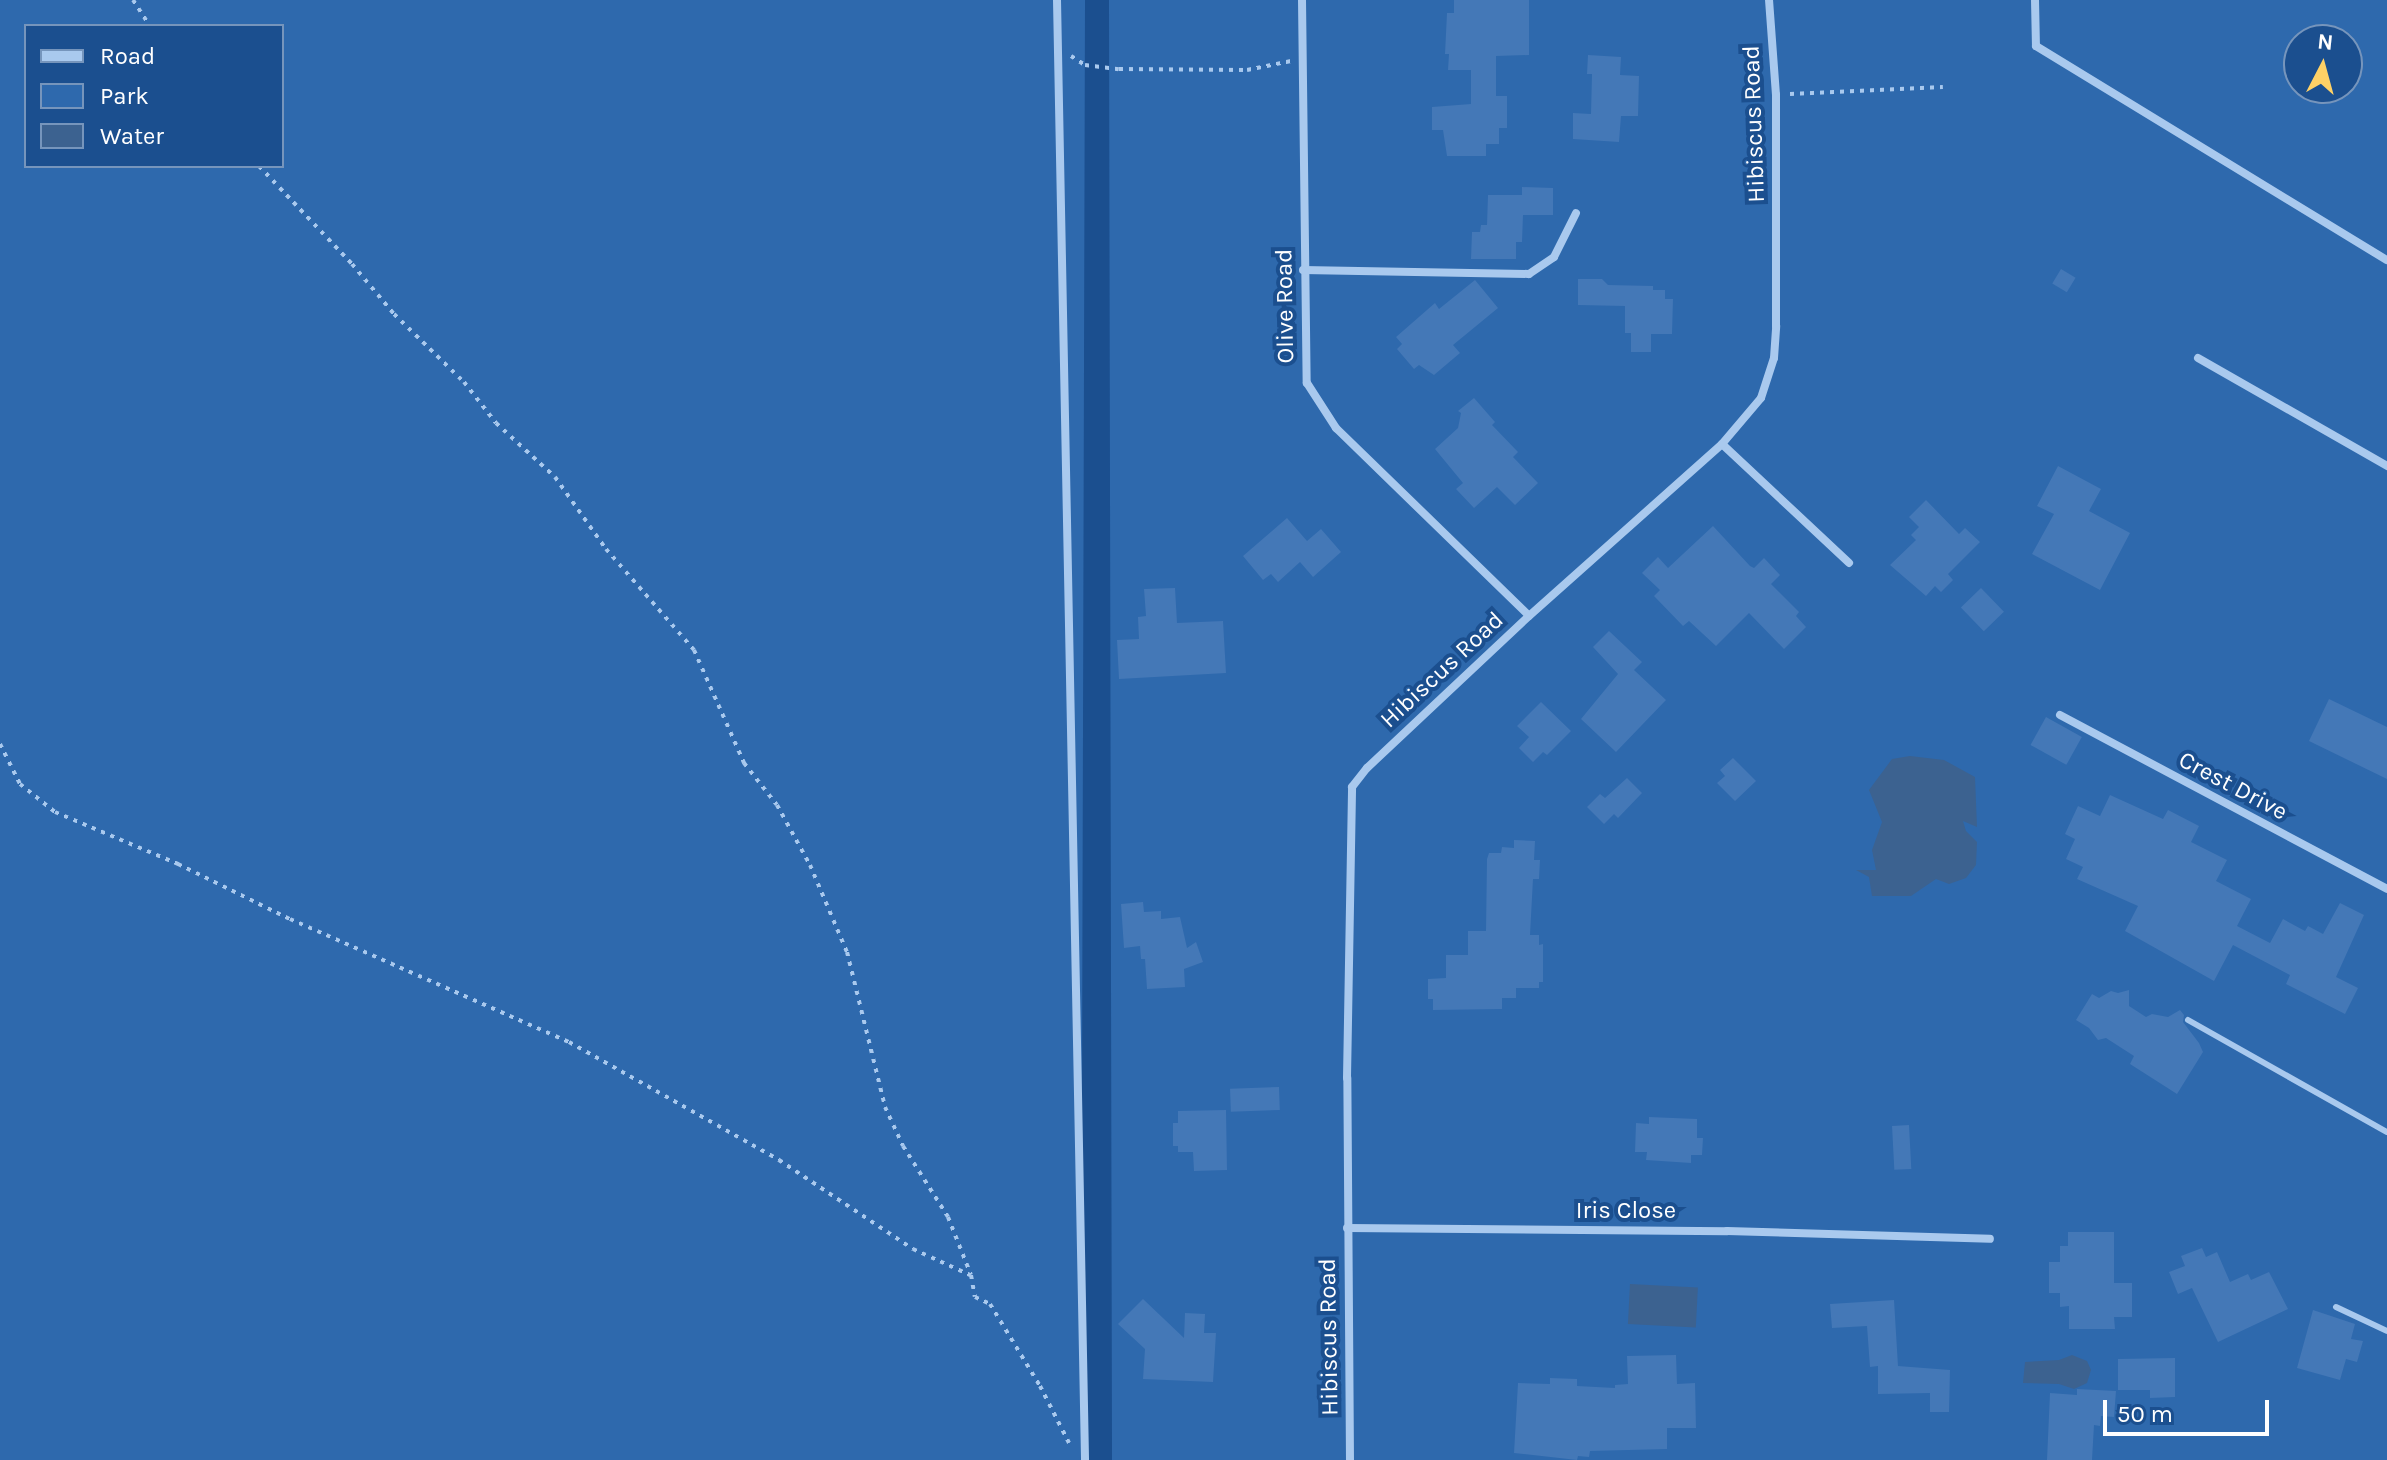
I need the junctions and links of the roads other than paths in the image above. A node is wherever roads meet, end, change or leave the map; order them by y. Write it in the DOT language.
graph roads {
  1 [pos="1057,0"];
  2 [pos="1302,0"];
  3 [pos="1769,0"];
  4 [pos="2035,0"];
  5 [pos="1576,213"];
  6 [pos="2387,260"];
  7 [pos="1303,270"];
  8 [pos="2198,358"];
  9 [pos="1722,444"];
  10 [pos="2387,466"];
  11 [pos="1849,563"];
  12 [pos="1529,616"];
  13 [pos="2060,715"];
  14 [pos="2387,889"];
  15 [pos="2188,1020"];
  16 [pos="2387,1132"];
  17 [pos="1347,1228"];
  18 [pos="1990,1239"];
  19 [pos="2336,1307"];
  20 [pos="2387,1331"];
  21 [pos="1085,1460"];
  22 [pos="1350,1460"];
  1 -- 21 [label="street"];
  2 -- 7 [label="street, Olive Road"];
  3 -- 9 [label="street, Hibiscus Road"];
  4 -- 6 [label="street"];
  5 -- 7 [label="street"];
  7 -- 12 [label="street, Olive Road"];
  8 -- 10 [label="street"];
  9 -- 11 [label="street"];
  9 -- 12 [label="street, Hibiscus Road"];
  12 -- 17 [label="street, Hibiscus Road"];
  13 -- 14 [label="street, Crest Drive"];
  15 -- 16 [label="lane"];
  17 -- 18 [label="street, Iris Close"];
  17 -- 22 [label="street, Hibiscus Road"];
  19 -- 20 [label="lane"];
}
